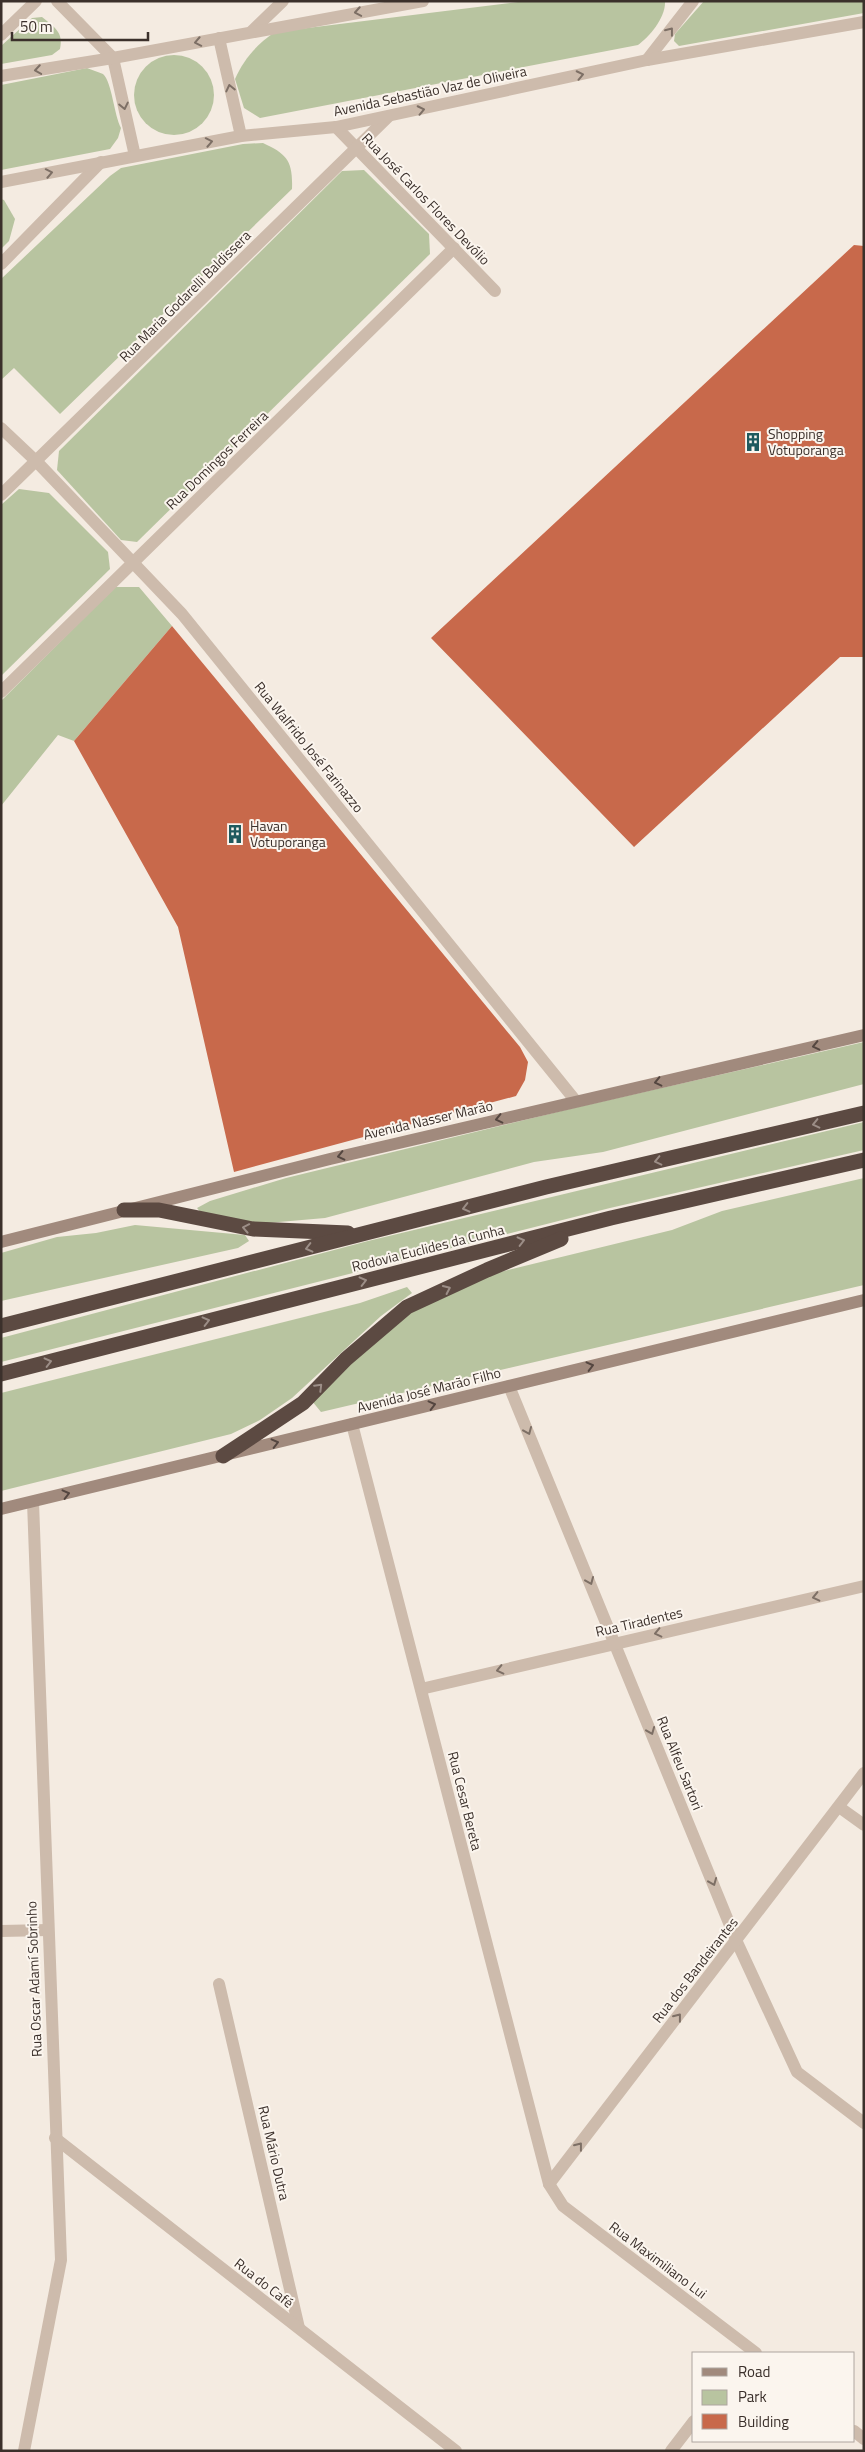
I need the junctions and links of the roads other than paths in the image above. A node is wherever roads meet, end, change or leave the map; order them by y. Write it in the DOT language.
graph roads {
  1 [pos="36,1"];
  2 [pos="57,1"];
  3 [pos="283,1"];
  4 [pos="423,1"];
  5 [pos="693,1"];
  6 [pos="864,22"];
  7 [pos="252,31"];
  8 [pos="1,35"];
  9 [pos="219,38"];
  10 [pos="113,58"];
  11 [pos="647,60"];
  12 [pos="1,76"];
  13 [pos="388,117"];
  14 [pos="336,127"];
  15 [pos="241,136"];
  16 [pos="356,148"];
  17 [pos="135,156"];
  18 [pos="101,162"];
  19 [pos="1,182"];
  20 [pos="454,248"];
  21 [pos="1,264"];
  22 [pos="495,291"];
  23 [pos="1,428"];
  24 [pos="37,462"];
  25 [pos="1,495"];
  26 [pos="134,562"];
  27 [pos="1,692"];
  28 [pos="864,1035"];
  29 [pos="575,1100"];
  30 [pos="864,1113"];
  31 [pos="864,1160"];
  32 [pos="124,1210"];
  33 [pos="611,1218"];
  34 [pos="365,1234"];
  35 [pos="1,1242"];
  36 [pos="864,1300"];
  37 [pos="1,1326"];
  38 [pos="1,1374"];
  39 [pos="509,1386"];
  40 [pos="352,1424"];
  41 [pos="223,1456"];
  42 [pos="33,1502"];
  43 [pos="1,1509"];
  44 [pos="864,1586"];
  45 [pos="615,1642"];
  46 [pos="420,1689"];
  47 [pos="864,1773"];
  48 [pos="839,1807"];
  49 [pos="864,1825"];
  50 [pos="48,1930"];
  51 [pos="1,1931"];
  52 [pos="736,1940"];
  53 [pos="219,1984"];
  54 [pos="864,2123"];
  55 [pos="55,2138"];
  56 [pos="549,2184"];
  57 [pos="299,2328"];
  58 [pos="750,2351"];
  59 [pos="692,2424"];
  60 [pos="24,2451"];
  61 [pos="456,2451"];
  62 [pos="671,2451"];
  1 -- 8 [label="street"];
  2 -- 10 [label="street"];
  3 -- 7 [label="street"];
  4 -- 7 [label="street, one-way"];
  11 -- 5 [label="street, one-way"];
  6 -- 11 [label="street, Avenida Sebastião Vaz de Oliveira"];
  7 -- 9 [label="street"];
  9 -- 10 [label="street, one-way"];
  15 -- 9 [label="street, one-way"];
  10 -- 12 [label="street, one-way"];
  10 -- 17 [label="street, one-way"];
  13 -- 11 [label="street, Avenida Sebastião Vaz de Oliveira, one-way"];
  13 -- 14 [label="street, Avenida Sebastião Vaz de Oliveira"];
  13 -- 16 [label="street, Rua Maria Godarelli Baldissera"];
  14 -- 15 [label="street, Avenida Sebastião Vaz de Oliveira"];
  14 -- 16 [label="street, Rua José Carlos Flores Devólio"];
  17 -- 15 [label="street, Avenida Sebastião Vaz de Oliveira, one-way"];
  16 -- 20 [label="street, Rua José Carlos Flores Devólio"];
  16 -- 24 [label="street, Rua Maria Godarelli Baldissera"];
  17 -- 18 [label="street, Avenida Sebastião Vaz de Oliveira"];
  19 -- 18 [label="street, Avenida Sebastião Vaz de Oliveira, one-way"];
  18 -- 21 [label="street"];
  20 -- 22 [label="street, Rua José Carlos Flores Devólio"];
  20 -- 26 [label="street, Rua Domingos Ferreira"];
  23 -- 24 [label="street, Rua Walfrido José Farinazzo"];
  24 -- 25 [label="street, Rua Maria Godarelli Baldissera"];
  24 -- 26 [label="street, Rua Walfrido José Farinazzo"];
  26 -- 27 [label="street, Rua Domingos Ferreira"];
  26 -- 29 [label="street, Rua Walfrido José Farinazzo"];
  28 -- 29 [label="main road, Avenida Nasser Marão, one-way"];
  29 -- 32 [label="main road, Avenida Nasser Marão, one-way"];
  30 -- 34 [label="highway, Rodovia Euclides da Cunha, one-way"];
  31 -- 33 [label="highway, Rodovia Euclides da Cunha"];
  34 -- 32 [label="highway, one-way"];
  32 -- 35 [label="main road, Avenida Nasser Marão"];
  38 -- 33 [label="highway, Rodovia Euclides da Cunha, one-way"];
  41 -- 33 [label="highway, one-way"];
  34 -- 37 [label="highway, Rodovia Euclides da Cunha, one-way"];
  39 -- 36 [label="main road, Avenida José Marão Filho, one-way"];
  40 -- 39 [label="main road, Avenida José Marão Filho, one-way"];
  39 -- 45 [label="street, Rua Alfeu Sartori, one-way"];
  41 -- 40 [label="main road, Avenida José Marão Filho, one-way"];
  40 -- 46 [label="street, Rua Cesar Bereta"];
  42 -- 41 [label="main road, Avenida José Marão Filho, one-way"];
  42 -- 43 [label="main road, Avenida José Marão Filho"];
  42 -- 50 [label="street, Rua Oscar Adamí Sobrinho"];
  44 -- 45 [label="street, Rua Tiradentes, one-way"];
  45 -- 46 [label="street, Rua Tiradentes, one-way"];
  45 -- 52 [label="street, Rua Alfeu Sartori, one-way"];
  46 -- 56 [label="street, Rua Cesar Bereta"];
  47 -- 48 [label="street, Rua dos Bandeirantes"];
  48 -- 49 [label="street"];
  48 -- 52 [label="street, Rua dos Bandeirantes"];
  50 -- 51 [label="street"];
  50 -- 55 [label="street, Rua Oscar Adamí Sobrinho"];
  52 -- 54 [label="street, Rua Alfeu Sartori"];
  56 -- 52 [label="street, Rua dos Bandeirantes, one-way"];
  53 -- 57 [label="street, Rua Mário Dutra"];
  55 -- 57 [label="street, Rua do Café"];
  55 -- 60 [label="street, Rua Oscar Adamí Sobrinho"];
  56 -- 58 [label="street, Rua Maximiliano Lui"];
  57 -- 61 [label="street, Rua do Café"];
  59 -- 62 [label="street"];
}
